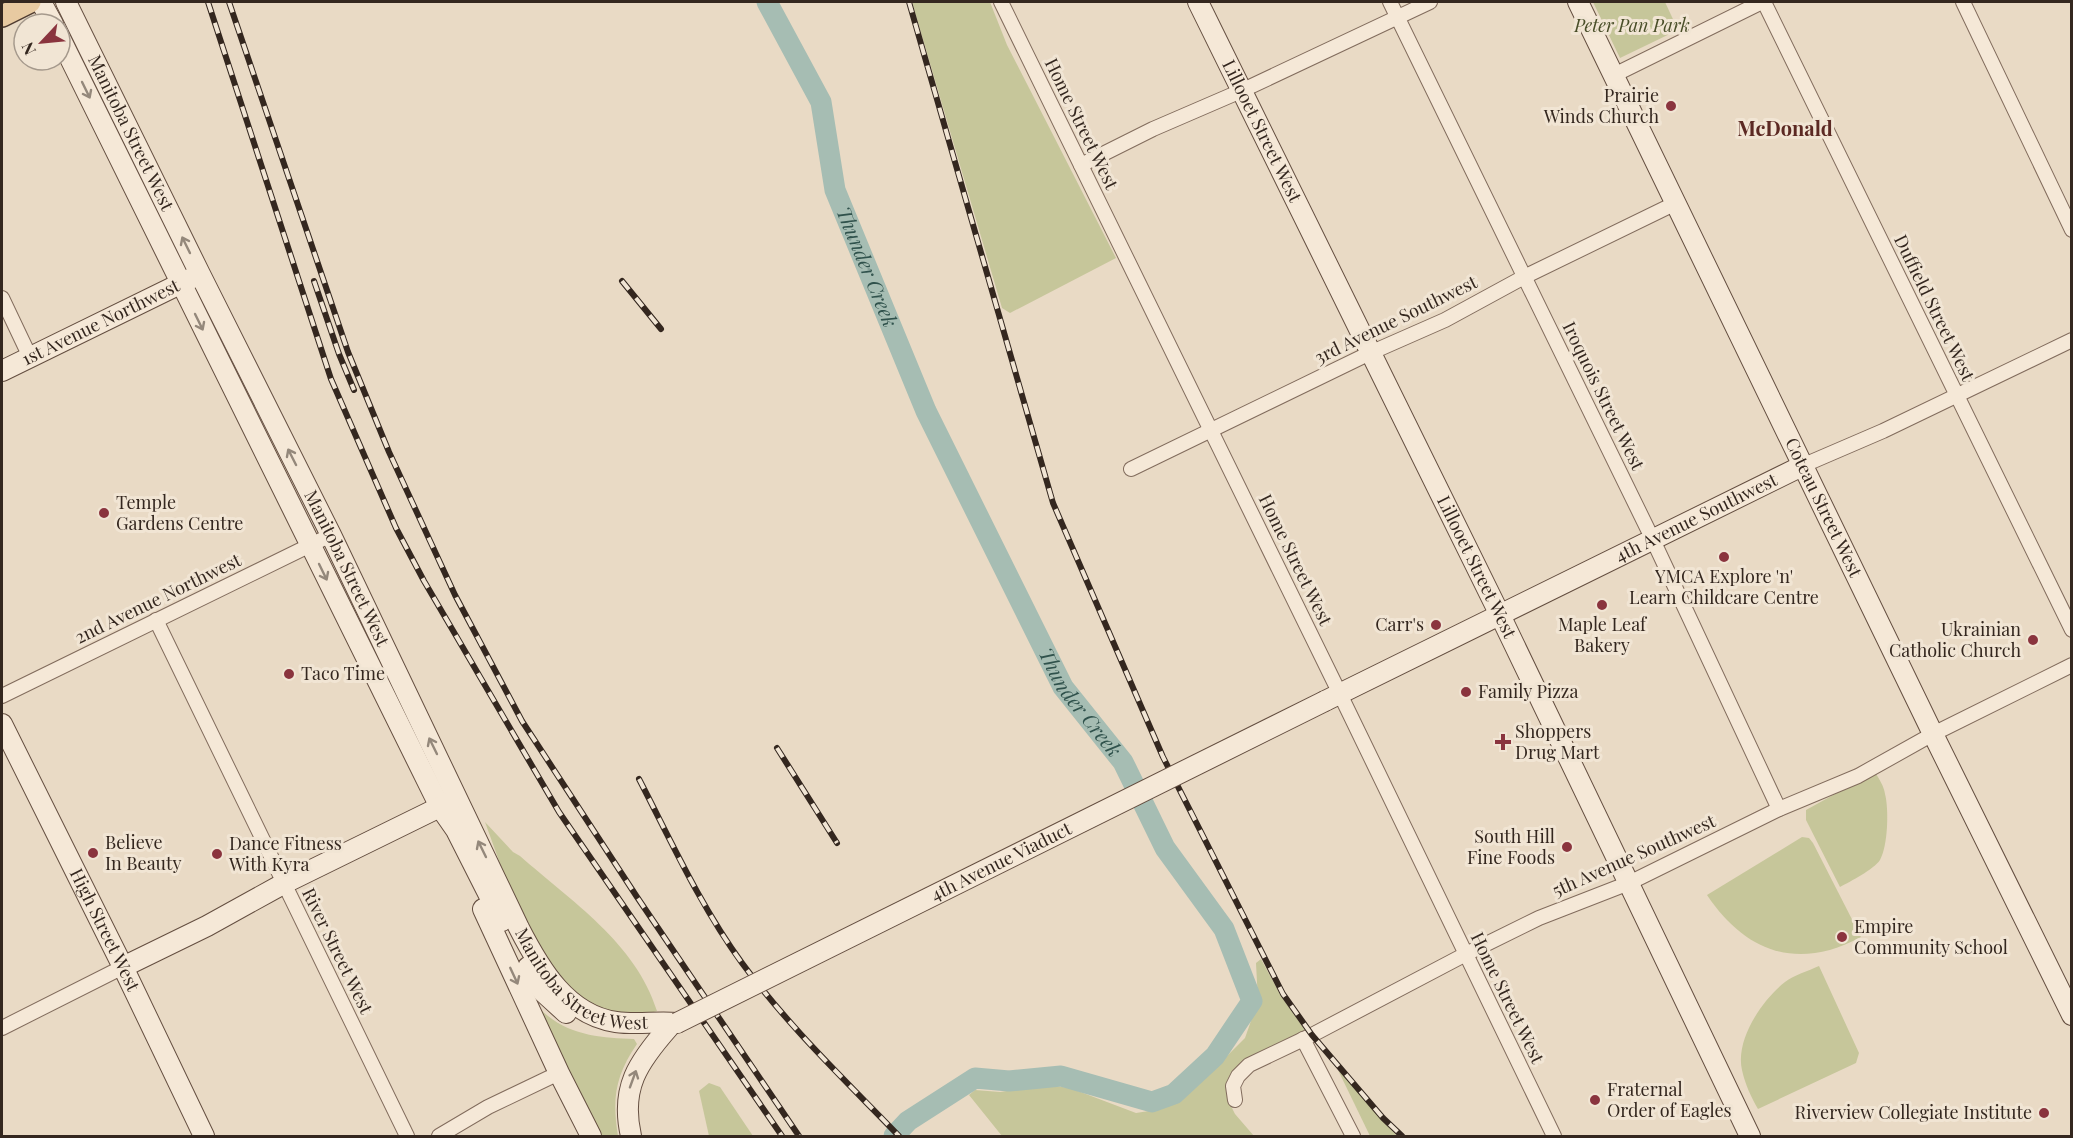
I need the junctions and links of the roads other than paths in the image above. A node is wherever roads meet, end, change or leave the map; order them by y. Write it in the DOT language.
graph roads {
  1 [pos="30,2"];
  2 [pos="66,2"];
  3 [pos="1001,2"];
  4 [pos="1198,2"];
  5 [pos="1390,2"];
  6 [pos="1430,2"];
  7 [pos="1578,2"];
  8 [pos="1763,2"];
  9 [pos="1963,2"];
  10 [pos="2,16"];
  11 [pos="1398,17"];
  12 [pos="72,63"];
  13 [pos="1614,75"];
  14 [pos="1240,91"];
  15 [pos="1081,165"];
  16 [pos="1676,203"];
  17 [pos="2072,230"];
  18 [pos="200,274"];
  19 [pos="1524,277"];
  20 [pos="180,284"];
  21 [pos="2,298"];
  22 [pos="2072,340"];
  23 [pos="1370,353"];
  24 [pos="30,357"];
  25 [pos="2,371"];
  26 [pos="1956,396"];
  27 [pos="1211,430"];
  28 [pos="1804,465"];
  29 [pos="1131,469"];
  30 [pos="331,535"];
  31 [pos="1653,540"];
  32 [pos="310,545"];
  33 [pos="1500,615"];
  34 [pos="156,620"];
  35 [pos="2072,630"];
  36 [pos="2072,666"];
  37 [pos="2,696"];
  38 [pos="1333,698"];
  39 [pos="2,724"];
  40 [pos="1933,734"];
  41 [pos="458,798"];
  42 [pos="440,807"];
  43 [pos="1779,809"];
  44 [pos="1629,883"];
  45 [pos="284,884"];
  46 [pos="1466,954"];
  47 [pos="123,967"];
  48 [pos="2066,988"];
  49 [pos="2072,1015"];
  50 [pos="673,1025"];
  51 [pos="2,1028"];
  52 [pos="1303,1039"];
  53 [pos="559,1073"];
  54 [pos="1235,1101"];
  55 [pos="204,1137"];
  56 [pos="407,1137"];
  57 [pos="439,1137"];
  58 [pos="591,1137"];
  59 [pos="631,1137"];
  60 [pos="1353,1137"];
  61 [pos="1554,1137"];
  62 [pos="1750,1137"];
  1 -- 10 [label="main road"];
  18 -- 2 [label="main road, Manitoba Street West, one-way"];
  3 -- 15 [label="street, Home Street West"];
  4 -- 14 [label="main road, Lillooet Street West"];
  5 -- 11 [label="street, Iroquois Street West"];
  6 -- 11 [label="street"];
  7 -- 13 [label="main road, Coteau Street West"];
  8 -- 13 [label="street"];
  8 -- 26 [label="street, Duffield Street West"];
  9 -- 17 [label="street"];
  11 -- 14 [label="street"];
  11 -- 19 [label="street, Iroquois Street West"];
  12 -- 20 [label="main road, Manitoba Street West, one-way"];
  13 -- 16 [label="main road, Coteau Street West"];
  14 -- 15 [label="street"];
  14 -- 23 [label="main road, Lillooet Street West"];
  15 -- 27 [label="street, Home Street West"];
  16 -- 19 [label="street, 3rd Avenue Southwest"];
  16 -- 28 [label="main road, Coteau Street West"];
  18 -- 20 [label="main road, 1st Avenue Northwest"];
  30 -- 18 [label="main road, Manitoba Street West, one-way"];
  19 -- 23 [label="street, 3rd Avenue Southwest"];
  19 -- 31 [label="street, Iroquois Street West"];
  20 -- 24 [label="main road, 1st Avenue Northwest"];
  20 -- 32 [label="main road, Manitoba Street West, one-way"];
  21 -- 24 [label="street"];
  22 -- 26 [label="street, 4th Avenue Southwest"];
  23 -- 27 [label="street, 3rd Avenue Southwest"];
  23 -- 33 [label="main road, Lillooet Street West"];
  24 -- 25 [label="main road, 1st Avenue Northwest"];
  26 -- 28 [label="street, 4th Avenue Southwest"];
  26 -- 35 [label="street, Duffield Street West"];
  27 -- 29 [label="street, 3rd Avenue Southwest"];
  27 -- 38 [label="street, Home Street West"];
  28 -- 31 [label="main road, 4th Avenue Southwest"];
  28 -- 40 [label="main road, Coteau Street West"];
  30 -- 32 [label="street, 2nd Avenue Northwest"];
  41 -- 30 [label="main road, Manitoba Street West, one-way"];
  31 -- 33 [label="main road, 4th Avenue Southwest"];
  31 -- 43 [label="street, Iroquois Street West"];
  32 -- 34 [label="street, 2nd Avenue Northwest"];
  32 -- 42 [label="main road, Manitoba Street West, one-way"];
  33 -- 38 [label="main road, 4th Avenue Southwest"];
  33 -- 44 [label="main road, Lillooet Street West"];
  34 -- 37 [label="street, 2nd Avenue Northwest"];
  34 -- 45 [label="street, River Street West"];
  36 -- 40 [label="street, 5th Avenue Southwest"];
  38 -- 46 [label="street, Home Street West"];
  38 -- 50 [label="main road, 4th Avenue Viaduct, bridge"];
  39 -- 47 [label="main road, High Street West"];
  40 -- 43 [label="street, 5th Avenue Southwest"];
  40 -- 48 [label="main road, Coteau Street West"];
  41 -- 42 [label="main road"];
  50 -- 41 [label="main road, Manitoba Street West, one-way"];
  42 -- 45 [label="main road"];
  42 -- 50 [label="main road, Manitoba Street West"];
  42 -- 53 [label="main road, one-way"];
  43 -- 44 [label="street, 5th Avenue Southwest"];
  44 -- 46 [label="street, 5th Avenue Southwest"];
  44 -- 62 [label="main road, Lillooet Street West"];
  45 -- 47 [label="main road"];
  45 -- 56 [label="street, River Street West"];
  46 -- 52 [label="street, 5th Avenue Southwest"];
  46 -- 61 [label="street, Home Street West"];
  47 -- 51 [label="street"];
  47 -- 55 [label="main road, High Street West"];
  48 -- 49 [label="main road, Coteau Street West"];
  59 -- 50 [label="main road, one-way"];
  52 -- 54 [label="street, 5th Avenue Southwest"];
  52 -- 60 [label="street"];
  53 -- 57 [label="street"];
  53 -- 58 [label="main road"];
}
